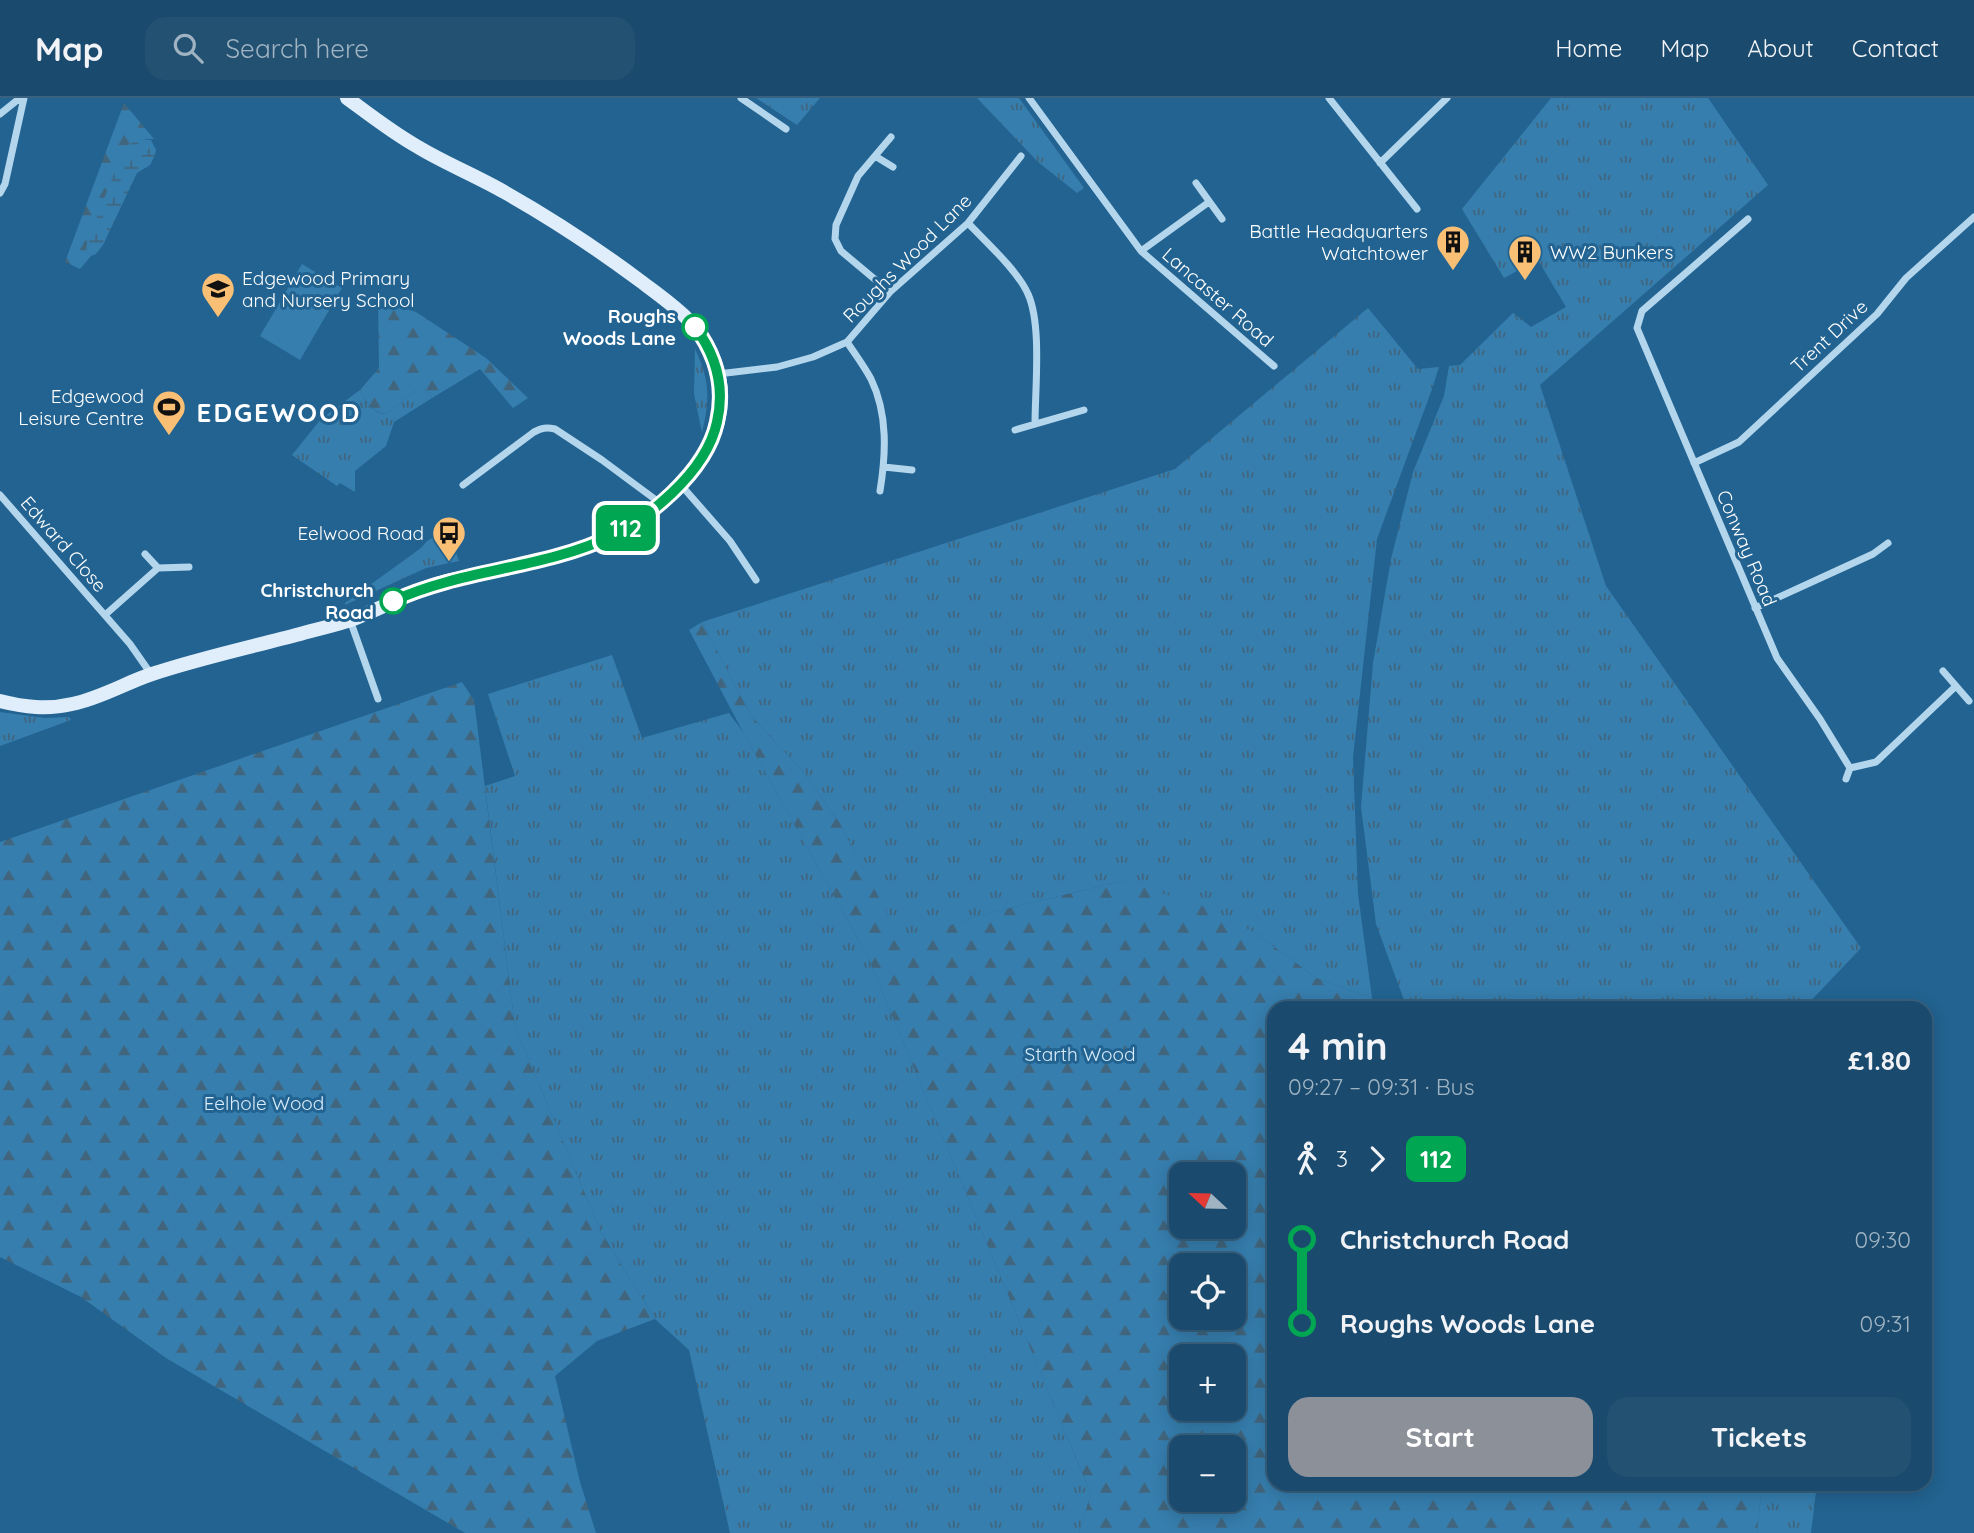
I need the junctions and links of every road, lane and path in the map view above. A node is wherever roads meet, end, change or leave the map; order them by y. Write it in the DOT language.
graph roads {
  1 [pos="22,98"];
  2 [pos="347,98"];
  3 [pos="741,98"];
  4 [pos="1329,98"];
  5 [pos="1447,98"];
  6 [pos="1034,100"];
  7 [pos="0,114"];
  8 [pos="786,128"];
  9 [pos="891,136"];
  10 [pos="875,156"];
  11 [pos="1020,156"];
  12 [pos="1380,163"];
  13 [pos="893,167"];
  14 [pos="1196,183"];
  15 [pos="0,193"];
  16 [pos="1209,202"];
  17 [pos="1417,209"];
  18 [pos="1974,217"];
  19 [pos="1222,219"];
  20 [pos="1748,219"];
  21 [pos="968,223"];
  22 [pos="1141,251"];
  23 [pos="890,292"];
  24 [pos="847,342"];
  25 [pos="1274,366"];
  26 [pos="718,374"];
  27 [pos="1084,410"];
  28 [pos="1035,424"];
  29 [pos="1015,430"];
  30 [pos="1694,463"];
  31 [pos="884,467"];
  32 [pos="912,470"];
  33 [pos="463,485"];
  34 [pos="681,485"];
  35 [pos="880,491"];
  36 [pos="0,495"];
  37 [pos="661,504"];
  38 [pos="1888,543"];
  39 [pos="145,554"];
  40 [pos="189,567"];
  41 [pos="159,568"];
  42 [pos="756,580"];
  43 [pos="1755,608"];
  44 [pos="105,615"];
  45 [pos="350,620"];
  46 [pos="1943,671"];
  47 [pos="152,674"];
  48 [pos="1956,686"];
  49 [pos="378,699"];
  50 [pos="0,701"];
  51 [pos="1969,701"];
  52 [pos="1850,768"];
  53 [pos="1846,779"];
  1 -- 7 [label="street"];
  1 -- 15 [label="street"];
  2 -- 26 [label="street"];
  3 -- 8 [label="street"];
  4 -- 12 [label="street"];
  5 -- 12 [label="street"];
  6 -- 22 [label="street, Lancaster Road"];
  9 -- 10 [label="street"];
  10 -- 13 [label="street"];
  10 -- 23 [label="street"];
  11 -- 21 [label="street, Roughs Wood Lane"];
  12 -- 17 [label="street"];
  14 -- 16 [label="street"];
  16 -- 19 [label="street"];
  16 -- 22 [label="street, Lancaster Road"];
  18 -- 30 [label="street, Trent Drive"];
  20 -- 30 [label="street, Conway Road"];
  21 -- 23 [label="street, Roughs Wood Lane"];
  21 -- 28 [label="street"];
  22 -- 25 [label="street, Lancaster Road"];
  23 -- 24 [label="street, Roughs Wood Lane"];
  24 -- 26 [label="street, Roughs Wood Lane"];
  24 -- 31 [label="street"];
  26 -- 34 [label="street"];
  27 -- 28 [label="street"];
  28 -- 29 [label="street"];
  30 -- 43 [label="street, Conway Road"];
  31 -- 32 [label="street"];
  31 -- 35 [label="street"];
  33 -- 37 [label="street"];
  34 -- 37 [label="street"];
  34 -- 42 [label="street"];
  36 -- 44 [label="street, Edward Close"];
  37 -- 45 [label="street"];
  38 -- 43 [label="street"];
  39 -- 41 [label="street"];
  40 -- 41 [label="street"];
  41 -- 44 [label="street, Edward Close"];
  43 -- 52 [label="street, Conway Road"];
  44 -- 47 [label="street, Edward Close"];
  45 -- 47 [label="street"];
  45 -- 49 [label="street"];
  46 -- 48 [label="street"];
  47 -- 50 [label="street"];
  48 -- 51 [label="street"];
  48 -- 52 [label="street"];
  52 -- 53 [label="street"];
}
